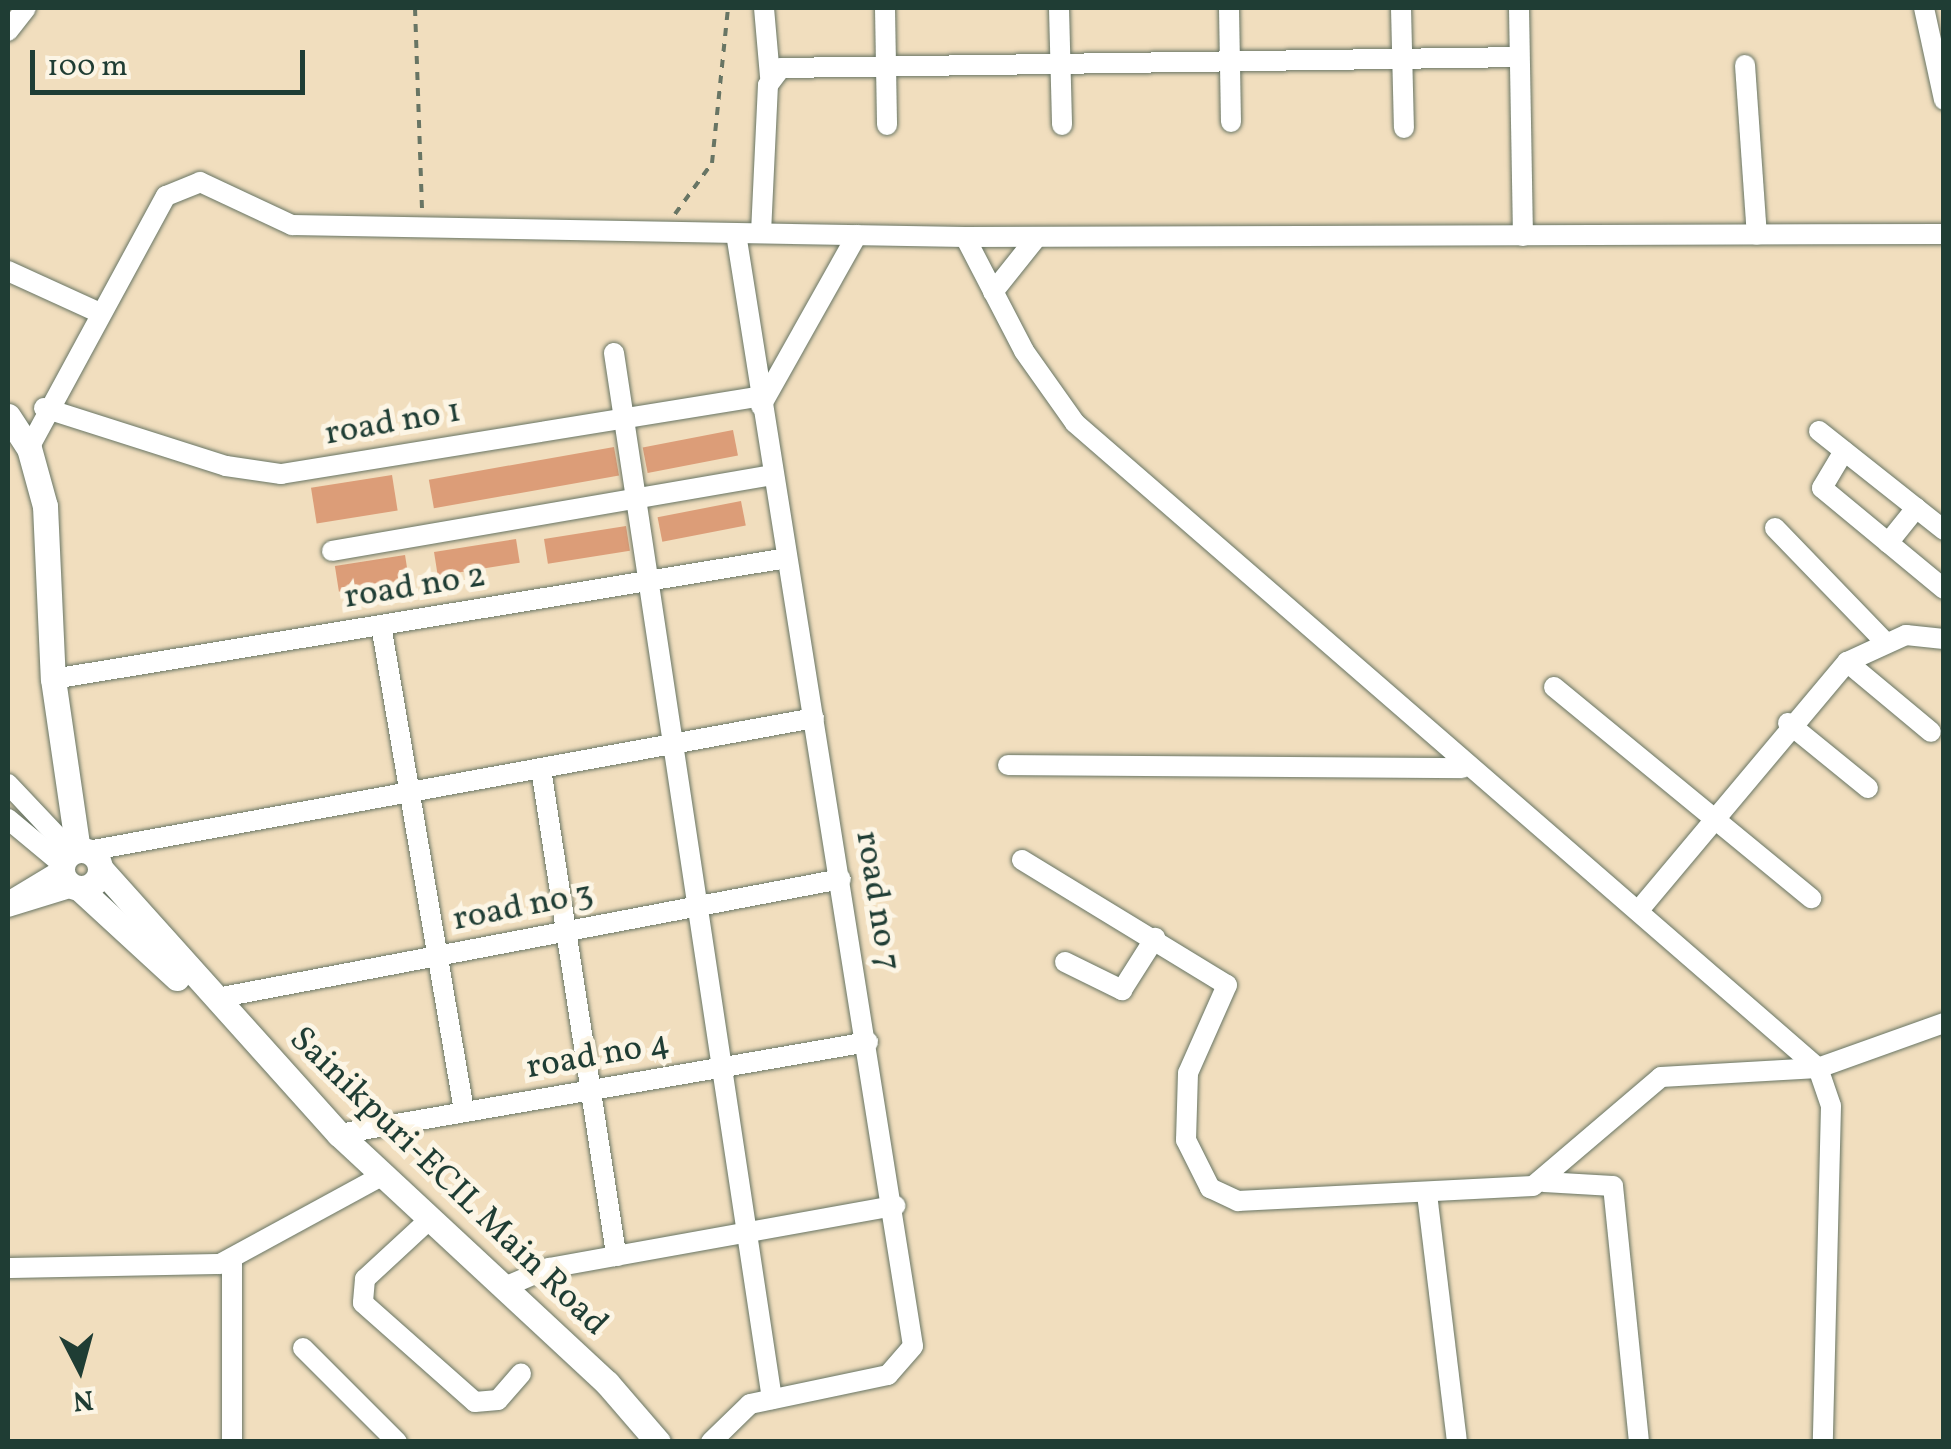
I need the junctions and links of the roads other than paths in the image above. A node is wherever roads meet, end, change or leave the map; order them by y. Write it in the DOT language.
graph roads {
  1 [pos="26,8"];
  2 [pos="764,8"];
  3 [pos="884,8"];
  4 [pos="1059,8"];
  5 [pos="1229,8"];
  6 [pos="1402,8"];
  7 [pos="1519,8"];
  8 [pos="1924,8"];
  9 [pos="8,31"];
  10 [pos="1519,57"];
  11 [pos="1402,59"];
  12 [pos="1230,63"];
  13 [pos="1745,65"];
  14 [pos="1060,66"];
  15 [pos="886,70"];
  16 [pos="770,77"];
  17 [pos="1944,100"];
  18 [pos="1231,122"];
  19 [pos="1062,124"];
  20 [pos="887,125"];
  21 [pos="1404,128"];
  22 [pos="761,233"];
  23 [pos="736,234"];
  24 [pos="1757,234"];
  25 [pos="1944,234"];
  26 [pos="857,235"];
  27 [pos="1523,236"];
  28 [pos="965,237"];
  29 [pos="1037,237"];
  30 [pos="8,271"];
  31 [pos="993,292"];
  32 [pos="100,313"];
  33 [pos="614,352"];
  34 [pos="760,402"];
  35 [pos="44,408"];
  36 [pos="8,416"];
  37 [pos="624,419"];
  38 [pos="1819,431"];
  39 [pos="28,448"];
  40 [pos="1844,451"];
  41 [pos="774,475"];
  42 [pos="635,498"];
  43 [pos="1916,508"];
  44 [pos="1775,528"];
  45 [pos="1944,530"];
  46 [pos="1888,543"];
  47 [pos="332,551"];
  48 [pos="787,558"];
  49 [pos="648,582"];
  50 [pos="1944,589"];
  51 [pos="381,626"];
  52 [pos="1944,639"];
  53 [pos="1885,642"];
  54 [pos="1847,662"];
  55 [pos="52,679"];
  56 [pos="1554,687"];
  57 [pos="814,718"];
  58 [pos="1788,723"];
  59 [pos="1932,732"];
  60 [pos="673,745"];
  61 [pos="1008,764"];
  62 [pos="1462,768"];
  63 [pos="540,769"];
  64 [pos="8,784"];
  65 [pos="1868,788"];
  66 [pos="410,792"];
  67 [pos="1712,818"];
  68 [pos="8,819"];
  69 [pos="1022,860"];
  70 [pos="77,866"];
  71 [pos="841,880"];
  72 [pos="1811,898"];
  73 [pos="8,904"];
  74 [pos="698,908"];
  75 [pos="1638,910"];
  76 [pos="565,933"];
  77 [pos="1155,938"];
  78 [pos="438,956"];
  79 [pos="1064,962"];
  80 [pos="217,998"];
  81 [pos="1944,1023"];
  82 [pos="242,1032"];
  83 [pos="868,1042"];
  84 [pos="722,1068"];
  85 [pos="1818,1068"];
  86 [pos="590,1091"];
  87 [pos="464,1112"];
  88 [pos="339,1134"];
  89 [pos="384,1175"];
  90 [pos="1544,1182"];
  91 [pos="1428,1194"];
  92 [pos="895,1206"];
  93 [pos="431,1218"];
  94 [pos="747,1234"];
  95 [pos="616,1256"];
  96 [pos="232,1261"];
  97 [pos="8,1268"];
  98 [pos="506,1286"];
  99 [pos="303,1348"];
  100 [pos="521,1374"];
  101 [pos="607,1382"];
  102 [pos="772,1399"];
  103 [pos="232,1442"];
  104 [pos="397,1442"];
  105 [pos="658,1442"];
  106 [pos="676,1442"];
  107 [pos="711,1442"];
  108 [pos="1457,1442"];
  109 [pos="1639,1442"];
  110 [pos="1823,1442"];
  1 -- 9 [label="street"];
  2 -- 16 [label="street"];
  3 -- 15 [label="street"];
  4 -- 14 [label="street"];
  5 -- 12 [label="street"];
  6 -- 11 [label="street"];
  7 -- 10 [label="street"];
  8 -- 17 [label="street"];
  10 -- 11 [label="street"];
  10 -- 27 [label="street"];
  11 -- 12 [label="street"];
  11 -- 21 [label="street"];
  12 -- 14 [label="street"];
  12 -- 18 [label="street"];
  13 -- 24 [label="street"];
  14 -- 15 [label="street"];
  14 -- 19 [label="street"];
  15 -- 16 [label="street"];
  15 -- 20 [label="street"];
  16 -- 22 [label="street"];
  22 -- 23 [label="street"];
  22 -- 26 [label="street"];
  23 -- 32 [label="street"];
  23 -- 34 [label="street, road no 7"];
  24 -- 25 [label="street"];
  24 -- 27 [label="street"];
  26 -- 28 [label="street"];
  26 -- 34 [label="street"];
  27 -- 29 [label="street"];
  28 -- 29 [label="street"];
  28 -- 31 [label="street"];
  29 -- 31 [label="street"];
  30 -- 32 [label="street"];
  31 -- 62 [label="street"];
  32 -- 35 [label="street"];
  33 -- 37 [label="street"];
  34 -- 37 [label="street, road no 1"];
  34 -- 41 [label="street, road no 7"];
  35 -- 37 [label="street, road no 1"];
  35 -- 39 [label="street"];
  36 -- 39 [label="main road"];
  37 -- 42 [label="street"];
  38 -- 40 [label="street"];
  39 -- 55 [label="main road"];
  40 -- 43 [label="street"];
  40 -- 46 [label="street"];
  41 -- 42 [label="street"];
  41 -- 48 [label="street, road no 7"];
  42 -- 47 [label="street"];
  42 -- 49 [label="street"];
  43 -- 45 [label="street"];
  43 -- 46 [label="street"];
  44 -- 53 [label="street"];
  46 -- 50 [label="street"];
  48 -- 49 [label="street, road no 2"];
  48 -- 57 [label="street, road no 7"];
  49 -- 51 [label="street, road no 2"];
  49 -- 60 [label="street"];
  51 -- 55 [label="street, road no 2"];
  51 -- 66 [label="street"];
  52 -- 53 [label="street"];
  53 -- 54 [label="street"];
  54 -- 58 [label="street"];
  54 -- 59 [label="street"];
  55 -- 70 [label="main road"];
  56 -- 67 [label="street"];
  57 -- 60 [label="street"];
  57 -- 71 [label="street, road no 7"];
  58 -- 65 [label="street"];
  58 -- 67 [label="street"];
  60 -- 63 [label="street"];
  60 -- 74 [label="street"];
  61 -- 62 [label="street"];
  62 -- 75 [label="street"];
  63 -- 66 [label="street"];
  63 -- 76 [label="street"];
  64 -- 70 [label="street"];
  66 -- 70 [label="street"];
  66 -- 78 [label="street"];
  67 -- 72 [label="street"];
  67 -- 75 [label="street"];
  68 -- 70 [label="street"];
  69 -- 77 [label="street"];
  70 -- 73 [label="street"];
  70 -- 80 [label="main road, Sainikpuri-ECIL Main Road"];
  70 -- 82 [label="main road, Sainikpuri-ECIL Main Road"];
  71 -- 74 [label="street, road no 3"];
  71 -- 83 [label="street, road no 7"];
  74 -- 76 [label="street, road no 3"];
  74 -- 84 [label="street"];
  75 -- 85 [label="street"];
  76 -- 78 [label="street, road no 3"];
  76 -- 86 [label="street"];
  77 -- 79 [label="street"];
  77 -- 91 [label="street"];
  78 -- 80 [label="street, road no 3"];
  78 -- 87 [label="street"];
  80 -- 82 [label="main road, Sainikpuri-ECIL Main Road"];
  81 -- 85 [label="street"];
  82 -- 88 [label="main road, Sainikpuri-ECIL Main Road"];
  83 -- 84 [label="street, road no 4"];
  83 -- 92 [label="street, road no 7"];
  84 -- 86 [label="street, road no 4"];
  84 -- 94 [label="street"];
  85 -- 90 [label="street"];
  85 -- 110 [label="street"];
  86 -- 87 [label="street, road no 4"];
  86 -- 95 [label="street"];
  87 -- 88 [label="street, road no 4"];
  88 -- 89 [label="main road, Sainikpuri-ECIL Main Road"];
  89 -- 93 [label="main road, Sainikpuri-ECIL Main Road"];
  89 -- 96 [label="street"];
  90 -- 91 [label="street"];
  90 -- 109 [label="street"];
  91 -- 108 [label="street"];
  92 -- 94 [label="street"];
  92 -- 102 [label="street, road no 7"];
  93 -- 98 [label="main road, Sainikpuri-ECIL Main Road"];
  93 -- 100 [label="street"];
  94 -- 95 [label="street"];
  94 -- 102 [label="street"];
  95 -- 98 [label="street"];
  96 -- 97 [label="street"];
  96 -- 103 [label="street"];
  98 -- 101 [label="main road, Sainikpuri-ECIL Main Road"];
  99 -- 104 [label="street"];
  101 -- 105 [label="main road, Sainikpuri-ECIL Main Road"];
  101 -- 106 [label="main road, Sainikpuri-ECIL Main Road"];
  102 -- 107 [label="street, road no 7"];
}
